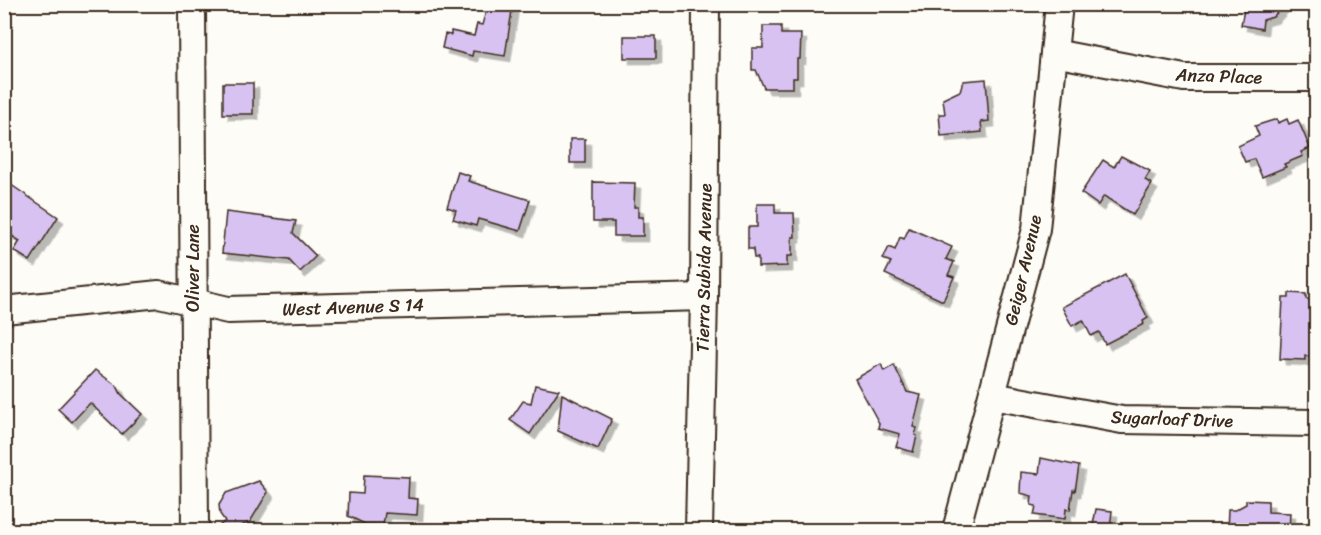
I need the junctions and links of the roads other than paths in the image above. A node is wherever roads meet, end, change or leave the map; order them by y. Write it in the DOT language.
graph roads {
  1 [pos="192,4"];
  2 [pos="706,4"];
  3 [pos="1059,4"];
  4 [pos="1054,53"];
  5 [pos="1314,78"];
  6 [pos="704,297"];
  7 [pos="193,304"];
  8 [pos="4,310"];
  9 [pos="992,396"];
  10 [pos="1317,423"];
  11 [pos="195,531"];
  12 [pos="699,531"];
  13 [pos="956,531"];
  1 -- 7 [label="street, Oliver Lane"];
  2 -- 6 [label="street, Tierra Subida Avenue"];
  3 -- 4 [label="street, Geiger Avenue"];
  4 -- 5 [label="street, Anza Place"];
  4 -- 9 [label="street, Geiger Avenue"];
  6 -- 7 [label="street, West Avenue S 14"];
  6 -- 12 [label="street, Tierra Subida Avenue"];
  7 -- 8 [label="street, West Avenue S 14"];
  7 -- 11 [label="street, Oliver Lane"];
  9 -- 10 [label="street, Sugarloaf Drive"];
  9 -- 13 [label="street, Geiger Avenue"];
}
